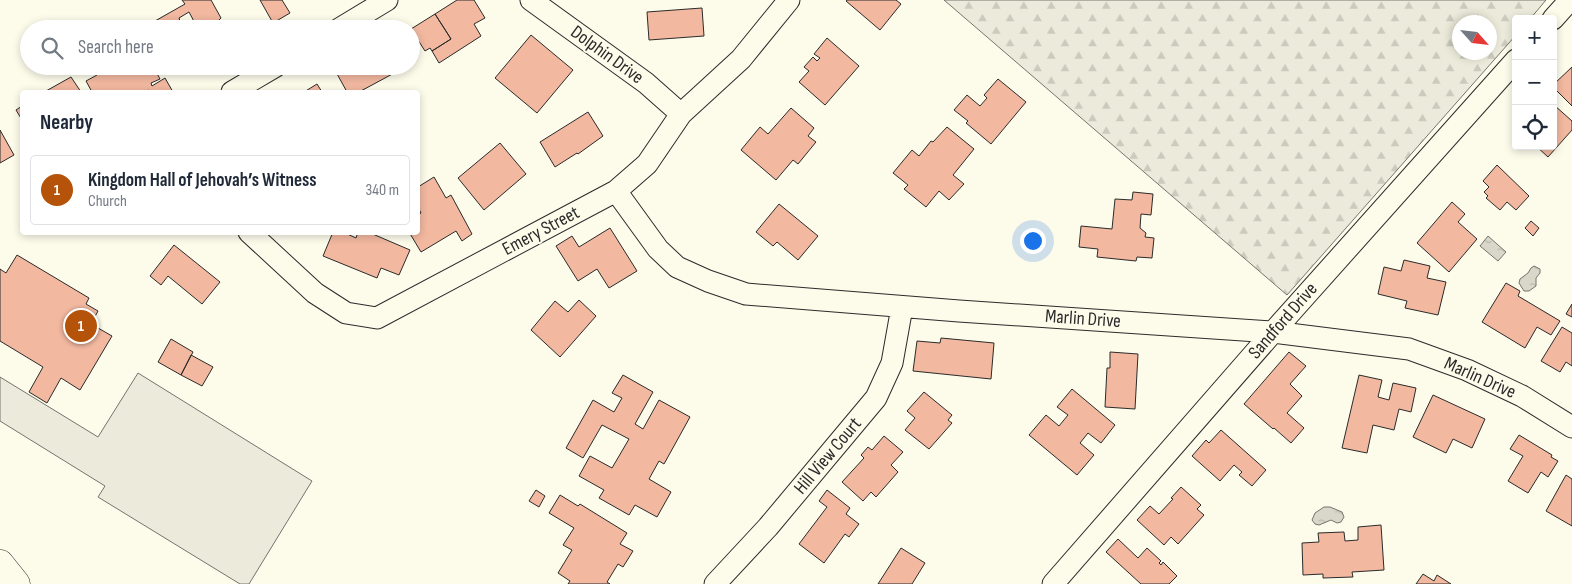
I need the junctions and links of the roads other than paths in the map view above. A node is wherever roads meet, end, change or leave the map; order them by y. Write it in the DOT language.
graph roads {
  1 [pos="387,0"];
  2 [pos="531,0"];
  3 [pos="789,0"];
  4 [pos="1570,0"];
  5 [pos="1557,15"];
  6 [pos="354,20"];
  7 [pos="1512,64"];
  8 [pos="261,75"];
  9 [pos="235,90"];
  10 [pos="681,114"];
  11 [pos="616,191"];
  12 [pos="252,235"];
  13 [pos="902,307"];
  14 [pos="1273,332"];
  15 [pos="1572,427"];
  16 [pos="0,564"];
  17 [pos="16,584"];
  18 [pos="715,584"];
  19 [pos="1053,584"];
  1 -- 6 [label="street"];
  2 -- 10 [label="street, Dolphin Drive"];
  3 -- 10 [label="street, Emery Street"];
  4 -- 5 [label="street"];
  7 -- 14 [label="street, Sandford Drive"];
  8 -- 9 [label="street"];
  10 -- 11 [label="street, Emery Street"];
  11 -- 12 [label="street, Emery Street"];
  11 -- 13 [label="street, Marlin Drive"];
  13 -- 14 [label="street, Marlin Drive"];
  13 -- 18 [label="street, Hill View Court"];
  14 -- 15 [label="street, Marlin Drive"];
  14 -- 19 [label="street, Sandford Drive"];
  16 -- 17 [label="highway"];
}
